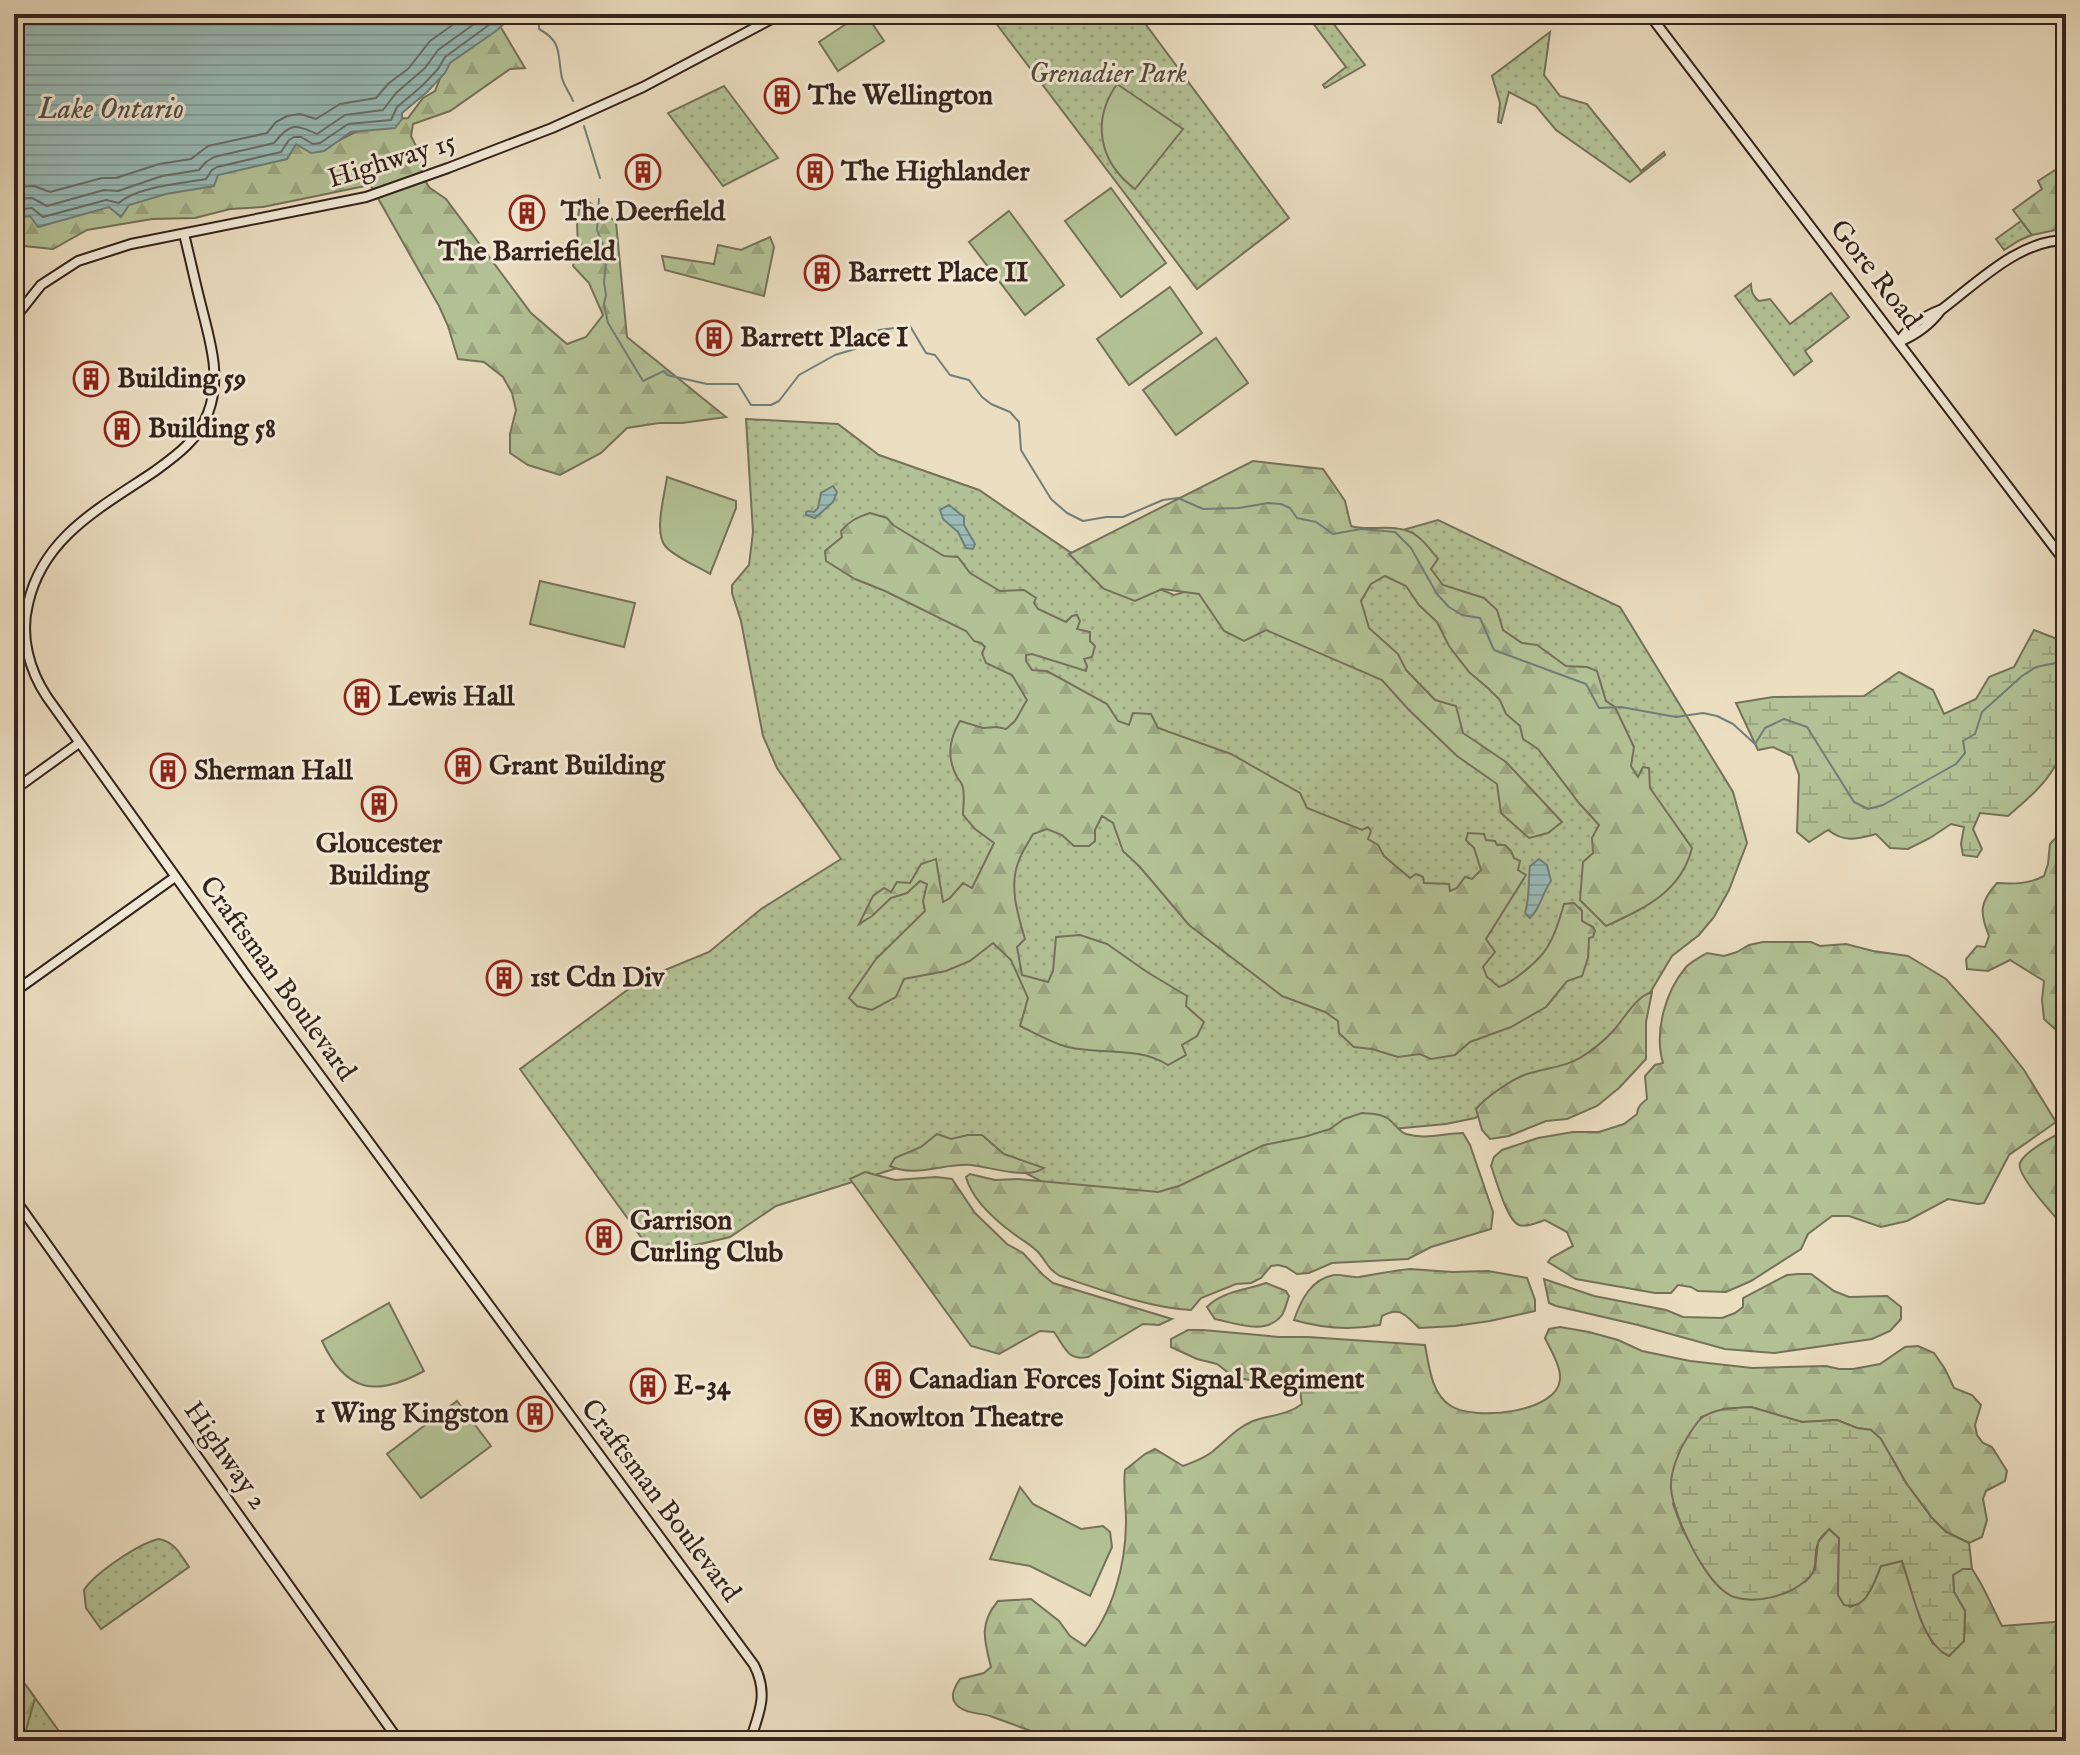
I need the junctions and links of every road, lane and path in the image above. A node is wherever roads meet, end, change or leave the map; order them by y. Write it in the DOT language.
graph roads {
  1 [pos="781,14"];
  2 [pos="1649,14"];
  3 [pos="184,234"];
  4 [pos="2066,240"];
  5 [pos="14,319"];
  6 [pos="1899,342"];
  7 [pos="2066,563"];
  8 [pos="79,743"];
  9 [pos="14,790"];
  10 [pos="175,877"];
  11 [pos="14,992"];
  12 [pos="14,1198"];
  13 [pos="399,1741"];
  14 [pos="750,1741"];
  1 -- 3 [label="street, Highway 15"];
  2 -- 6 [label="street, Gore Road"];
  3 -- 5 [label="street, Highway 15"];
  3 -- 8 [label="street, Craftsman Boulevard"];
  4 -- 6 [label="street"];
  6 -- 7 [label="street, Gore Road"];
  8 -- 9 [label="street"];
  8 -- 10 [label="street, Craftsman Boulevard"];
  10 -- 11 [label="street"];
  10 -- 14 [label="street, Craftsman Boulevard"];
  12 -- 13 [label="street, Highway 2"];
}
